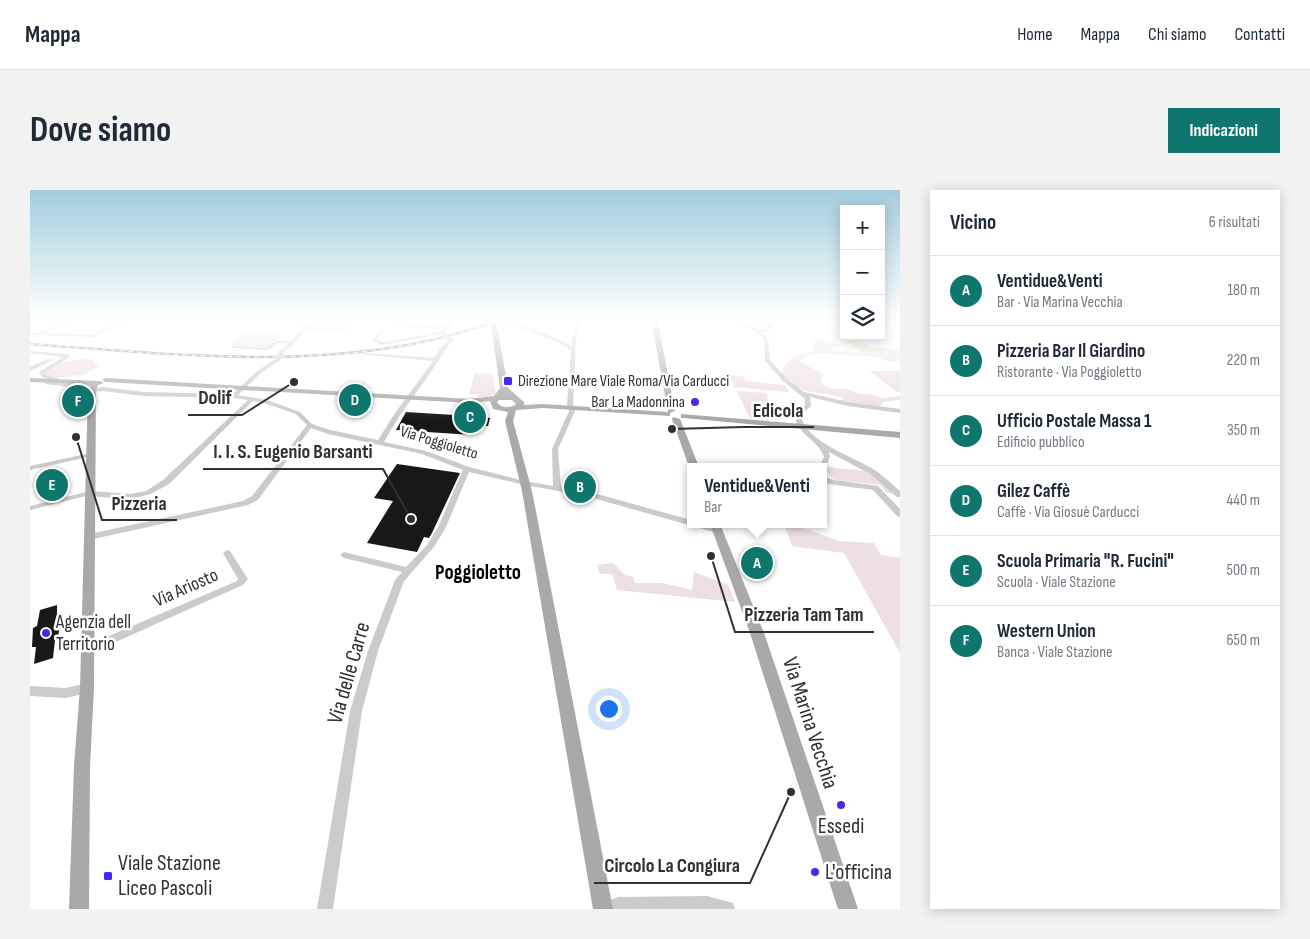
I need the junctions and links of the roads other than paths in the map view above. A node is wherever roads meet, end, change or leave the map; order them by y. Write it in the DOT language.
graph roads {
  1 [pos="30,352"];
  2 [pos="283,352"];
  3 [pos="441,352"];
  4 [pos="498,352"];
  5 [pos="574,352"];
  6 [pos="661,352"];
  7 [pos="767,352"];
  8 [pos="367,354"];
  9 [pos="62,355"];
  10 [pos="662,357"];
  11 [pos="436,360"];
  12 [pos="30,369"];
  13 [pos="55,379"];
  14 [pos="30,380"];
  15 [pos="43,381"];
  16 [pos="88,384"];
  17 [pos="242,388"];
  18 [pos="504,389"];
  19 [pos="805,394"];
  20 [pos="234,396"];
  21 [pos="408,397"];
  22 [pos="252,399"];
  23 [pos="496,402"];
  24 [pos="514,407"];
  25 [pos="572,408"];
  26 [pos="900,410"];
  27 [pos="676,415"];
  28 [pos="310,425"];
  29 [pos="802,426"];
  30 [pos="900,435"];
  31 [pos="380,442"];
  32 [pos="823,446"];
  33 [pos="91,455"];
  34 [pos="693,463"];
  35 [pos="824,463"];
  36 [pos="30,468"];
  37 [pos="468,468"];
  38 [pos="827,480"];
  39 [pos="525,483"];
  40 [pos="557,488"];
  41 [pos="90,494"];
  42 [pos="900,495"];
  43 [pos="30,508"];
  44 [pos="900,514"];
  45 [pos="687,522"];
  46 [pos="716,528"];
  47 [pos="89,537"];
  48 [pos="227,554"];
  49 [pos="344,554"];
  50 [pos="408,571"];
  51 [pos="87,650"];
  52 [pos="87,688"];
  53 [pos="30,691"];
  54 [pos="79,909"];
  55 [pos="325,909"];
  56 [pos="604,909"];
  57 [pos="727,909"];
  58 [pos="848,909"];
  1 -- 9 [label="street"];
  2 -- 17 [label="street, bridge"];
  3 -- 11 [label="street, bridge"];
  4 -- 18 [label="main road, bridge"];
  5 -- 25 [label="street"];
  6 -- 10 [label="main road"];
  7 -- 19 [label="street"];
  8 -- 11 [label="street"];
  9 -- 12 [label="street"];
  9 -- 13 [label="street"];
  10 -- 27 [label="main road"];
  10 -- 27 [label="main road"];
  11 -- 21 [label="street"];
  13 -- 15 [label="main road"];
  13 -- 16 [label="main road"];
  14 -- 15 [label="main road"];
  15 -- 16 [label="main road"];
  16 -- 17 [label="main road"];
  16 -- 20 [label="street, Via Poggioletto"];
  16 -- 33 [label="main road"];
  17 -- 20 [label="street"];
  17 -- 21 [label="main road"];
  18 -- 23 [label="main road"];
  18 -- 24 [label="main road"];
  19 -- 26 [label="street"];
  19 -- 29 [label="street"];
  20 -- 22 [label="street, Via Poggioletto"];
  21 -- 23 [label="main road"];
  21 -- 31 [label="street"];
  22 -- 28 [label="street, Via Poggioletto"];
  22 -- 41 [label="street"];
  23 -- 24 [label="main road"];
  23 -- 24 [label="main road"];
  24 -- 25 [label="main road"];
  24 -- 39 [label="main road"];
  25 -- 27 [label="main road"];
  25 -- 40 [label="street"];
  27 -- 29 [label="main road"];
  27 -- 34 [label="main road"];
  28 -- 31 [label="street, Via Poggioletto"];
  28 -- 47 [label="street"];
  29 -- 30 [label="main road"];
  29 -- 32 [label="street"];
  31 -- 37 [label="street, Via Poggioletto"];
  32 -- 35 [label="street"];
  32 -- 42 [label="street"];
  33 -- 36 [label="street"];
  33 -- 41 [label="main road"];
  37 -- 39 [label="street, Via Poggioletto"];
  37 -- 50 [label="street, Via delle Carre"];
  38 -- 44 [label="street"];
  39 -- 40 [label="street, Via Poggioletto"];
  39 -- 56 [label="main road"];
  40 -- 45 [label="street, Via Poggioletto"];
  41 -- 43 [label="street"];
  41 -- 47 [label="main road"];
  46 -- 58 [label="main road, Via Marina Vecchia"];
  47 -- 51 [label="main road"];
  48 -- 51 [label="street, Via Ariosto"];
  49 -- 50 [label="street"];
  50 -- 55 [label="street, Via delle Carre"];
  51 -- 52 [label="main road"];
  52 -- 53 [label="street"];
  52 -- 54 [label="main road"];
  56 -- 57 [label="street"];
}
